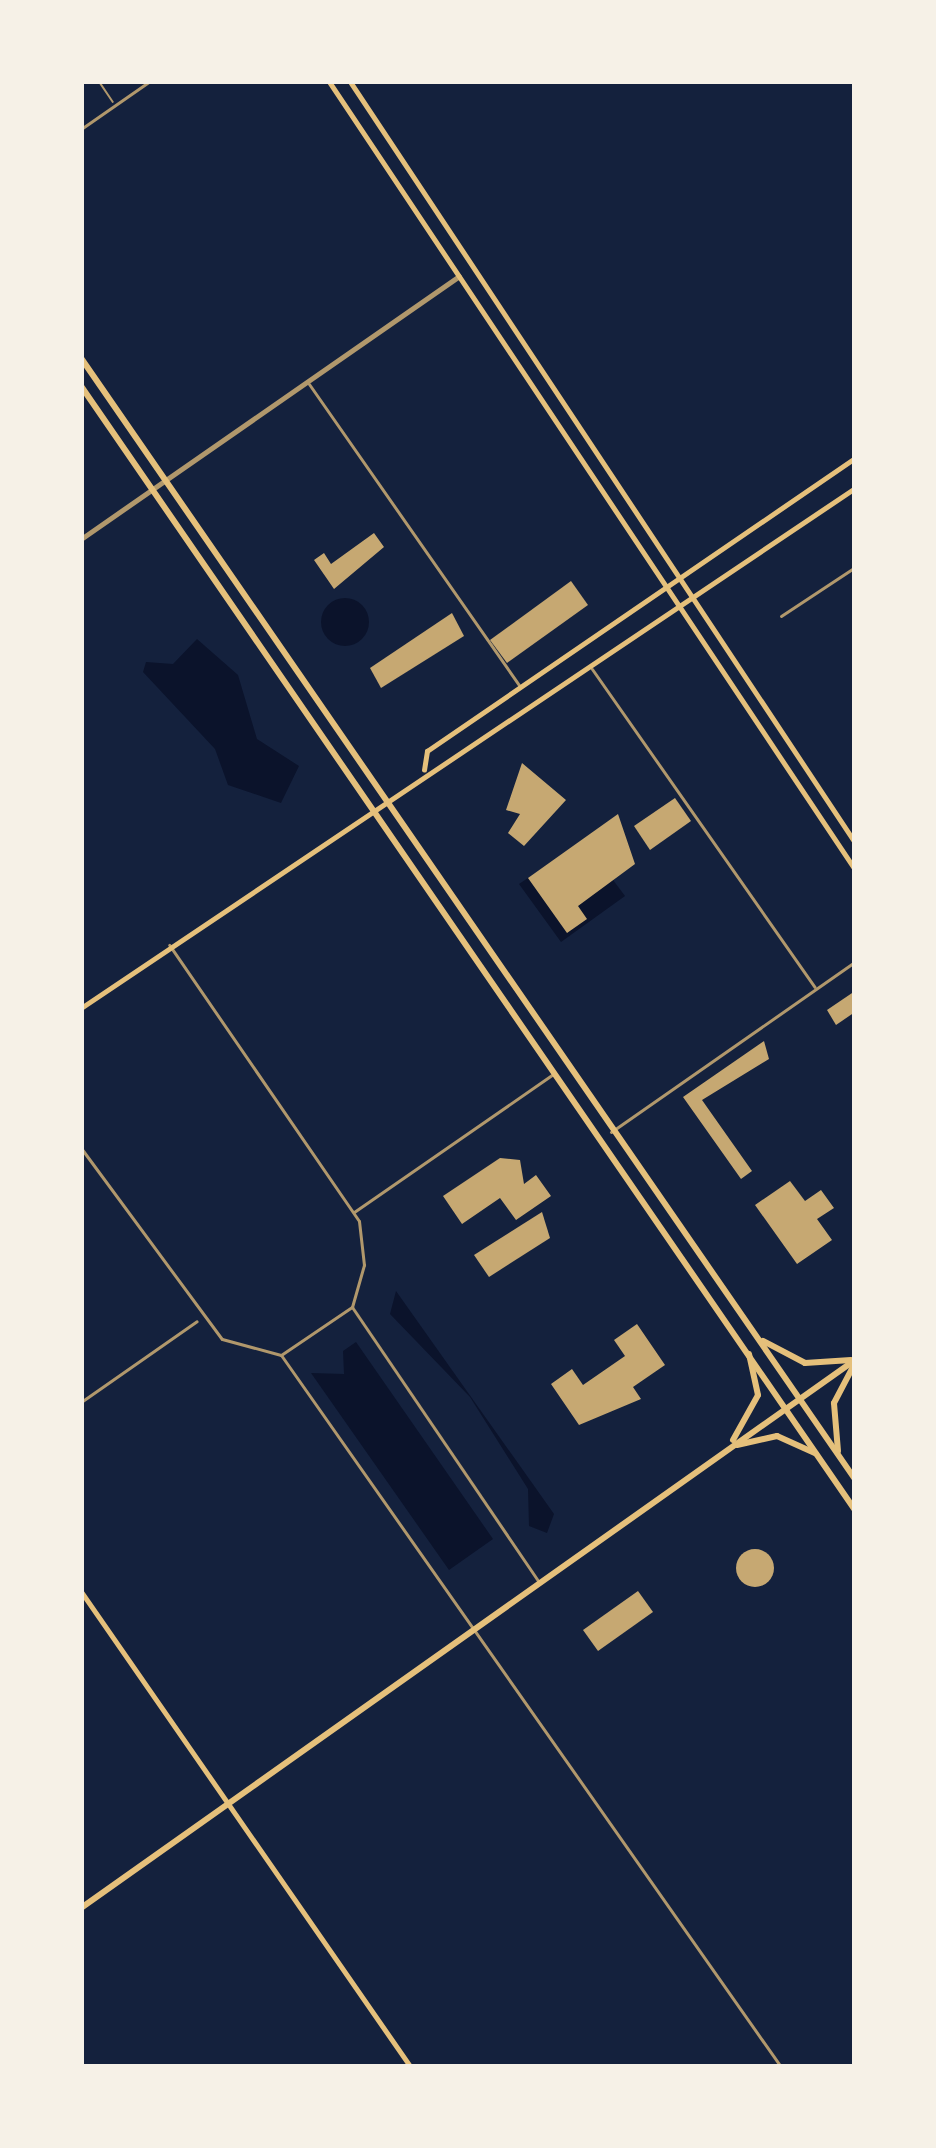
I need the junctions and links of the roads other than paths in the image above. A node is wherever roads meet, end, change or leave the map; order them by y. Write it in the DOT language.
graph roads {
  1 [pos="99,81"];
  2 [pos="150,81"];
  3 [pos="329,81"];
  4 [pos="350,81"];
  5 [pos="115,105"];
  6 [pos="81,129"];
  7 [pos="459,276"];
  8 [pos="81,358"];
  9 [pos="307,381"];
  10 [pos="81,386"];
  11 [pos="855,458"];
  12 [pos="165,480"];
  13 [pos="855,488"];
  14 [pos="152,489"];
  15 [pos="81,538"];
  16 [pos="855,567"];
  17 [pos="680,579"];
  18 [pos="666,588"];
  19 [pos="693,599"];
  20 [pos="680,608"];
  21 [pos="782,616"];
  22 [pos="591,667"];
  23 [pos="521,687"];
  24 [pos="424,770"];
  25 [pos="385,798"];
  26 [pos="373,808"];
  27 [pos="855,842"];
  28 [pos="855,869"];
  29 [pos="169,946"];
  30 [pos="855,962"];
  31 [pos="815,987"];
  32 [pos="81,1008"];
  33 [pos="554,1074"];
  34 [pos="611,1132"];
  35 [pos="81,1148"];
  36 [pos="354,1212"];
  37 [pos="352,1307"];
  38 [pos="198,1320"];
  39 [pos="757,1337"];
  40 [pos="745,1345"];
  41 [pos="281,1355"];
  42 [pos="855,1361"];
  43 [pos="800,1398"];
  44 [pos="81,1402"];
  45 [pos="788,1406"];
  46 [pos="728,1448"];
  47 [pos="838,1455"];
  48 [pos="820,1457"];
  49 [pos="855,1479"];
  50 [pos="855,1510"];
  51 [pos="538,1582"];
  52 [pos="81,1591"];
  53 [pos="475,1627"];
  54 [pos="230,1804"];
  55 [pos="81,1908"];
  56 [pos="411,2067"];
  57 [pos="781,2067"];
  1 -- 5 [label="lane"];
  2 -- 5 [label="street"];
  3 -- 7 [label="main road"];
  4 -- 17 [label="main road"];
  5 -- 6 [label="street"];
  7 -- 9 [label="street"];
  7 -- 18 [label="main road"];
  8 -- 12 [label="main road"];
  9 -- 12 [label="street"];
  9 -- 23 [label="street"];
  10 -- 14 [label="main road"];
  11 -- 17 [label="main road"];
  12 -- 14 [label="street"];
  12 -- 25 [label="main road"];
  13 -- 19 [label="main road"];
  14 -- 15 [label="street"];
  14 -- 26 [label="main road"];
  16 -- 21 [label="street"];
  17 -- 18 [label="main road"];
  17 -- 19 [label="main road"];
  18 -- 20 [label="main road"];
  18 -- 23 [label="main road"];
  19 -- 20 [label="main road"];
  19 -- 27 [label="main road"];
  20 -- 22 [label="main road"];
  20 -- 28 [label="main road"];
  22 -- 24 [label="main road"];
  22 -- 31 [label="street"];
  23 -- 24 [label="main road"];
  24 -- 25 [label="main road"];
  25 -- 26 [label="main road"];
  25 -- 34 [label="main road"];
  26 -- 29 [label="main road"];
  26 -- 33 [label="main road"];
  29 -- 32 [label="main road"];
  29 -- 36 [label="street"];
  30 -- 31 [label="street"];
  31 -- 34 [label="street"];
  33 -- 36 [label="street"];
  33 -- 40 [label="main road"];
  34 -- 39 [label="main road"];
  35 -- 38 [label="street"];
  36 -- 37 [label="street"];
  37 -- 41 [label="street"];
  37 -- 51 [label="street"];
  38 -- 41 [label="street"];
  38 -- 44 [label="street"];
  39 -- 42 [label="main road"];
  39 -- 43 [label="main road"];
  40 -- 45 [label="main road"];
  40 -- 46 [label="main road"];
  41 -- 53 [label="street"];
  42 -- 43 [label="main road"];
  42 -- 47 [label="main road"];
  43 -- 45 [label="main road"];
  43 -- 47 [label="main road"];
  45 -- 46 [label="main road"];
  45 -- 48 [label="main road"];
  46 -- 48 [label="main road"];
  46 -- 51 [label="main road"];
  47 -- 49 [label="main road"];
  48 -- 50 [label="main road"];
  51 -- 53 [label="main road"];
  52 -- 54 [label="main road"];
  53 -- 54 [label="main road"];
  53 -- 57 [label="street"];
  54 -- 55 [label="main road"];
  54 -- 56 [label="main road"];
}
